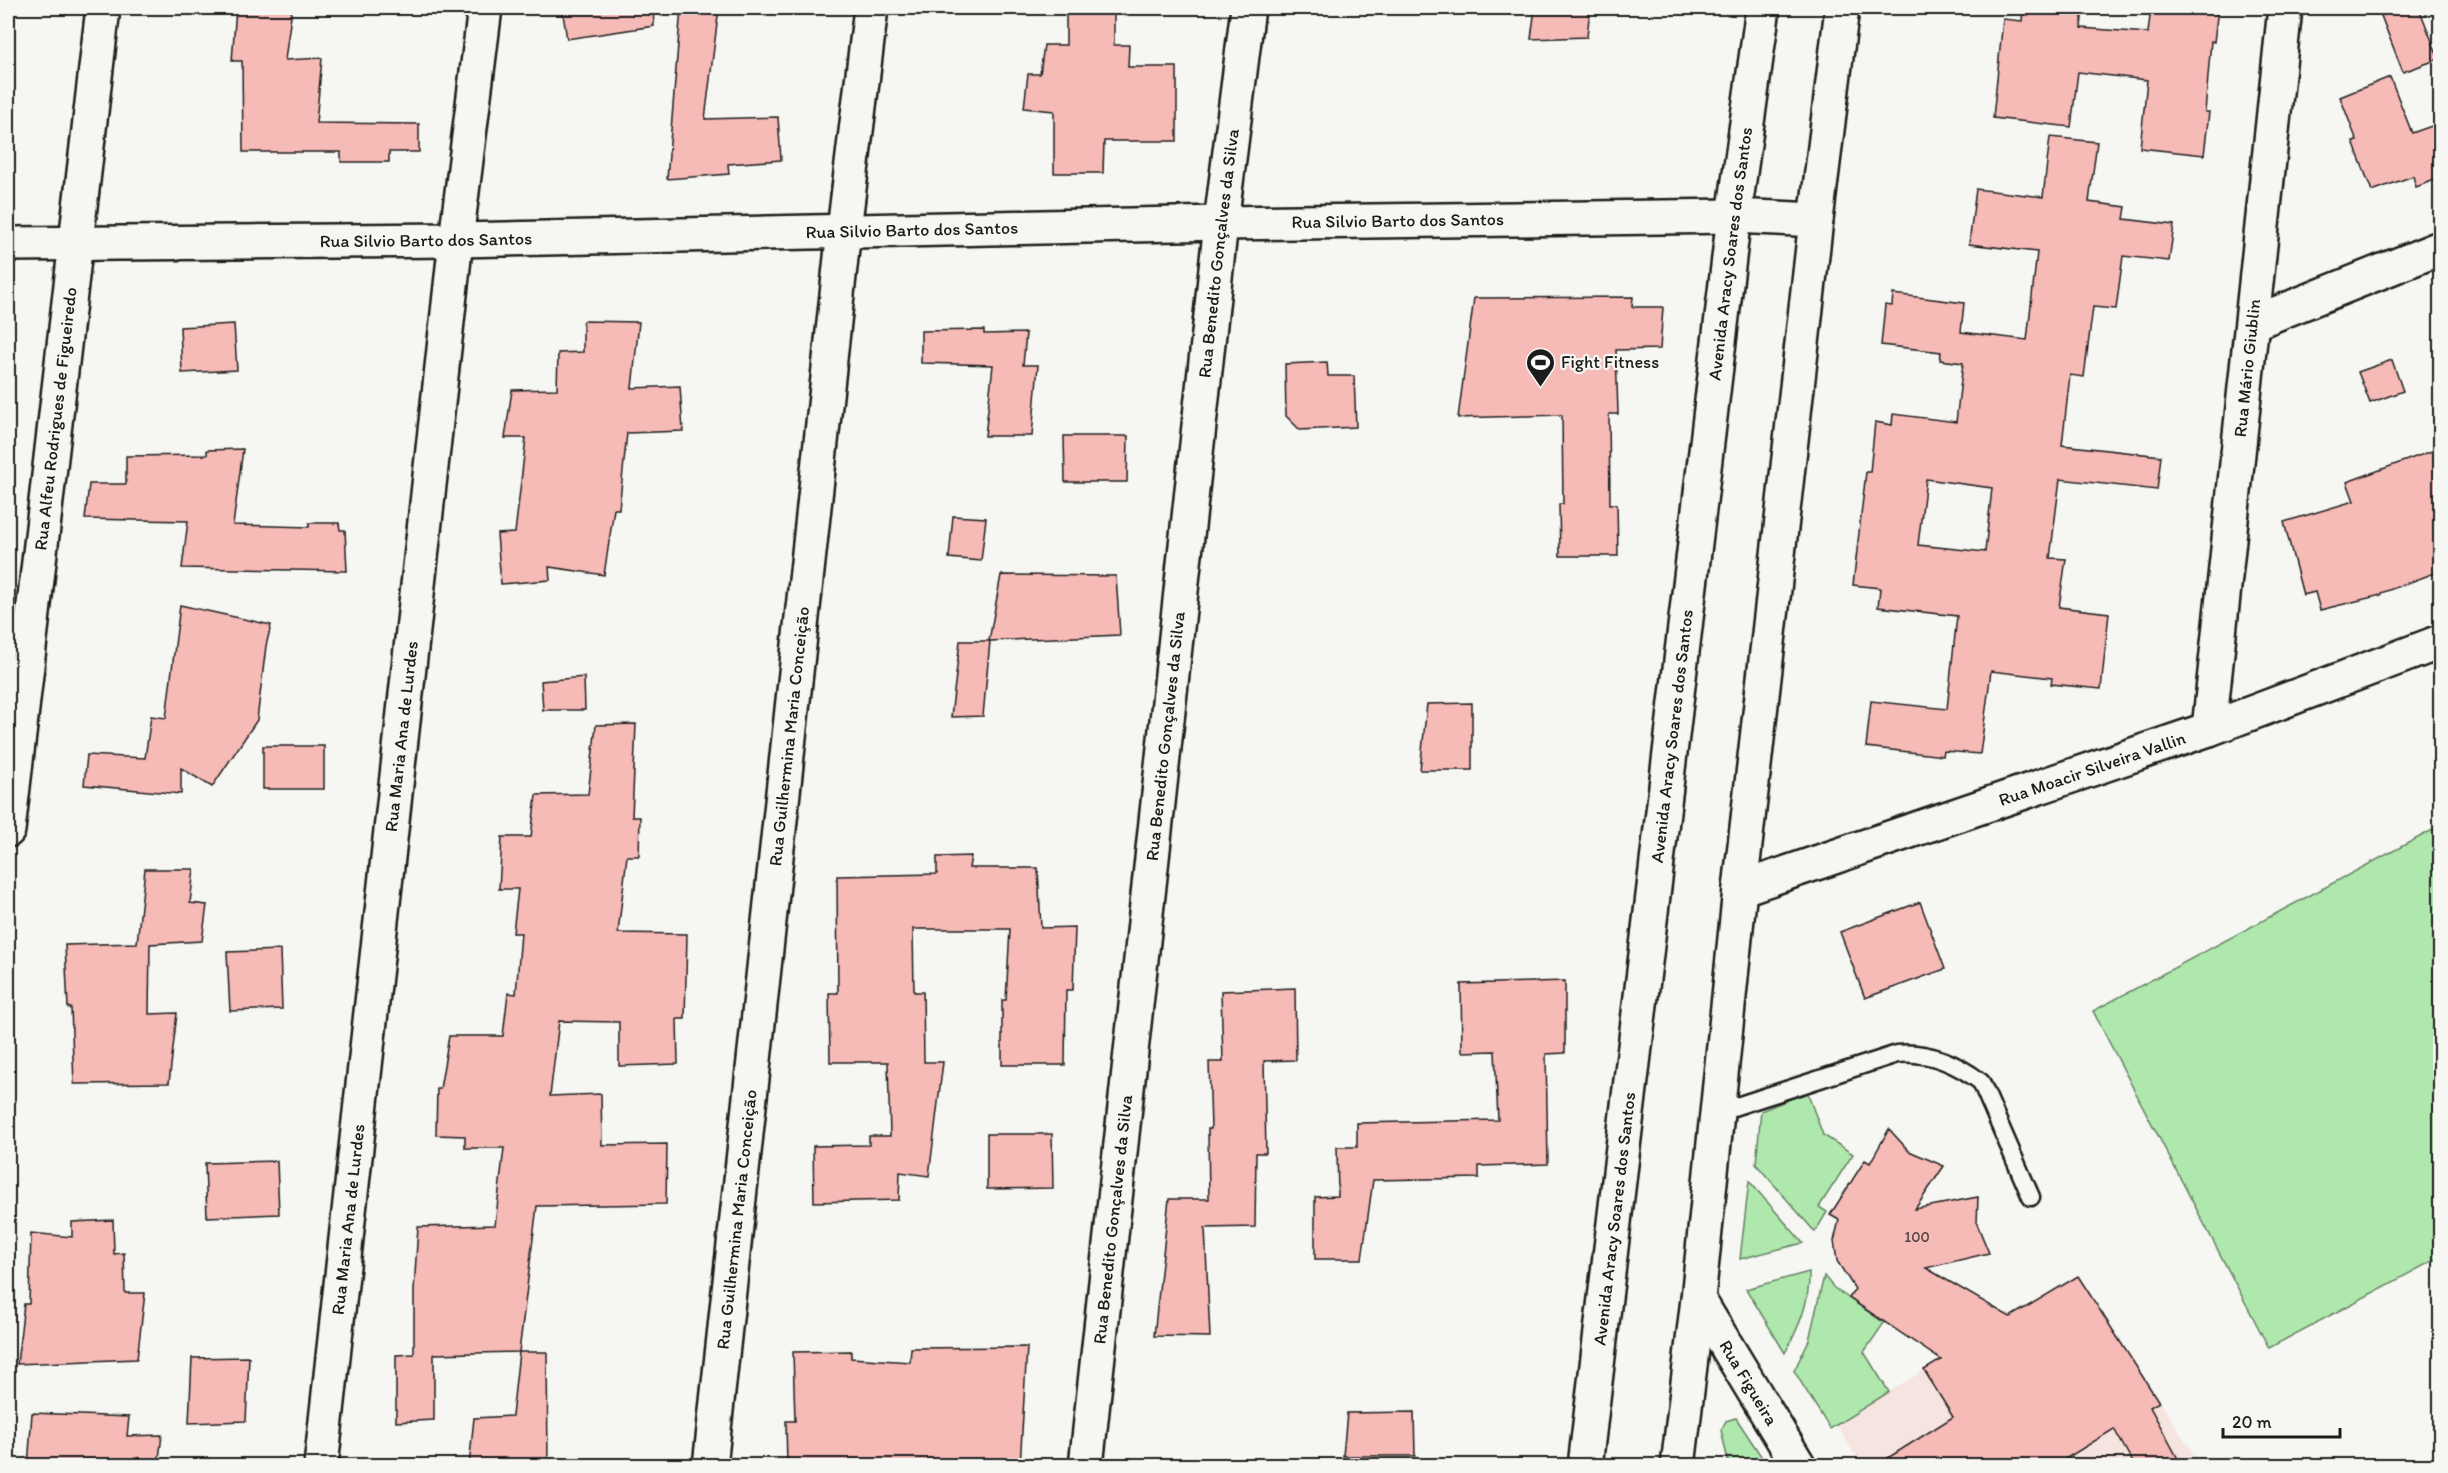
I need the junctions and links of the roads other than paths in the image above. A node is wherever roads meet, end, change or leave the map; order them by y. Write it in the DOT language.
graph roads {
  1 [pos="103,8"];
  2 [pos="485,8"];
  3 [pos="871,8"];
  4 [pos="1248,8"];
  5 [pos="1763,8"];
  6 [pos="1842,8"];
  7 [pos="2285,8"];
  8 [pos="1734,216"];
  9 [pos="1816,220"];
  10 [pos="1221,223"];
  11 [pos="844,230"];
  12 [pos="456,240"];
  13 [pos="77,242"];
  14 [pos="8,244"];
  15 [pos="2440,248"];
  16 [pos="2253,323"];
  17 [pos="2440,642"];
  18 [pos="2209,729"];
  19 [pos="8,830"];
  20 [pos="1740,889"];
  21 [pos="1715,1113"];
  22 [pos="2031,1197"];
  23 [pos="1698,1299"];
  24 [pos="1685,1399"];
  25 [pos="321,1466"];
  26 [pos="710,1466"];
  27 [pos="1086,1466"];
  28 [pos="1585,1466"];
  29 [pos="1678,1466"];
  30 [pos="1701,1466"];
  31 [pos="1799,1466"];
  1 -- 13 [label="street, Rua Alfeu Rodrigues de Figueiredo"];
  2 -- 12 [label="street, Rua Maria Ana de Lurdes"];
  3 -- 11 [label="street, Rua Guilhermina Maria Conceição"];
  4 -- 10 [label="street, Rua Benedito Gonçalves da Silva"];
  5 -- 8 [label="street, Avenida Aracy Soares dos Santos"];
  6 -- 9 [label="street"];
  7 -- 16 [label="street, Rua Mário Giublin"];
  8 -- 9 [label="street, Rua Silvio Barto dos Santos"];
  8 -- 10 [label="street, Rua Silvio Barto dos Santos"];
  8 -- 28 [label="street, Avenida Aracy Soares dos Santos"];
  9 -- 20 [label="street"];
  10 -- 11 [label="street, Rua Silvio Barto dos Santos"];
  10 -- 27 [label="street, Rua Benedito Gonçalves da Silva"];
  11 -- 12 [label="street, Rua Silvio Barto dos Santos"];
  11 -- 26 [label="street, Rua Guilhermina Maria Conceição"];
  12 -- 13 [label="street, Rua Silvio Barto dos Santos"];
  12 -- 25 [label="street, Rua Maria Ana de Lurdes"];
  13 -- 14 [label="street, Rua Silvio Barto dos Santos"];
  13 -- 19 [label="street, Rua Alfeu Rodrigues de Figueiredo"];
  15 -- 16 [label="street"];
  16 -- 18 [label="street, Rua Mário Giublin"];
  17 -- 18 [label="street, Rua Moacir Silveira Vallin"];
  18 -- 20 [label="street, Rua Moacir Silveira Vallin"];
  20 -- 21 [label="street"];
  21 -- 22 [label="lane"];
  21 -- 23 [label="street"];
  23 -- 24 [label="street"];
  23 -- 31 [label="street, Rua Figueira"];
  24 -- 29 [label="street"];
  24 -- 30 [label="street"];
}
